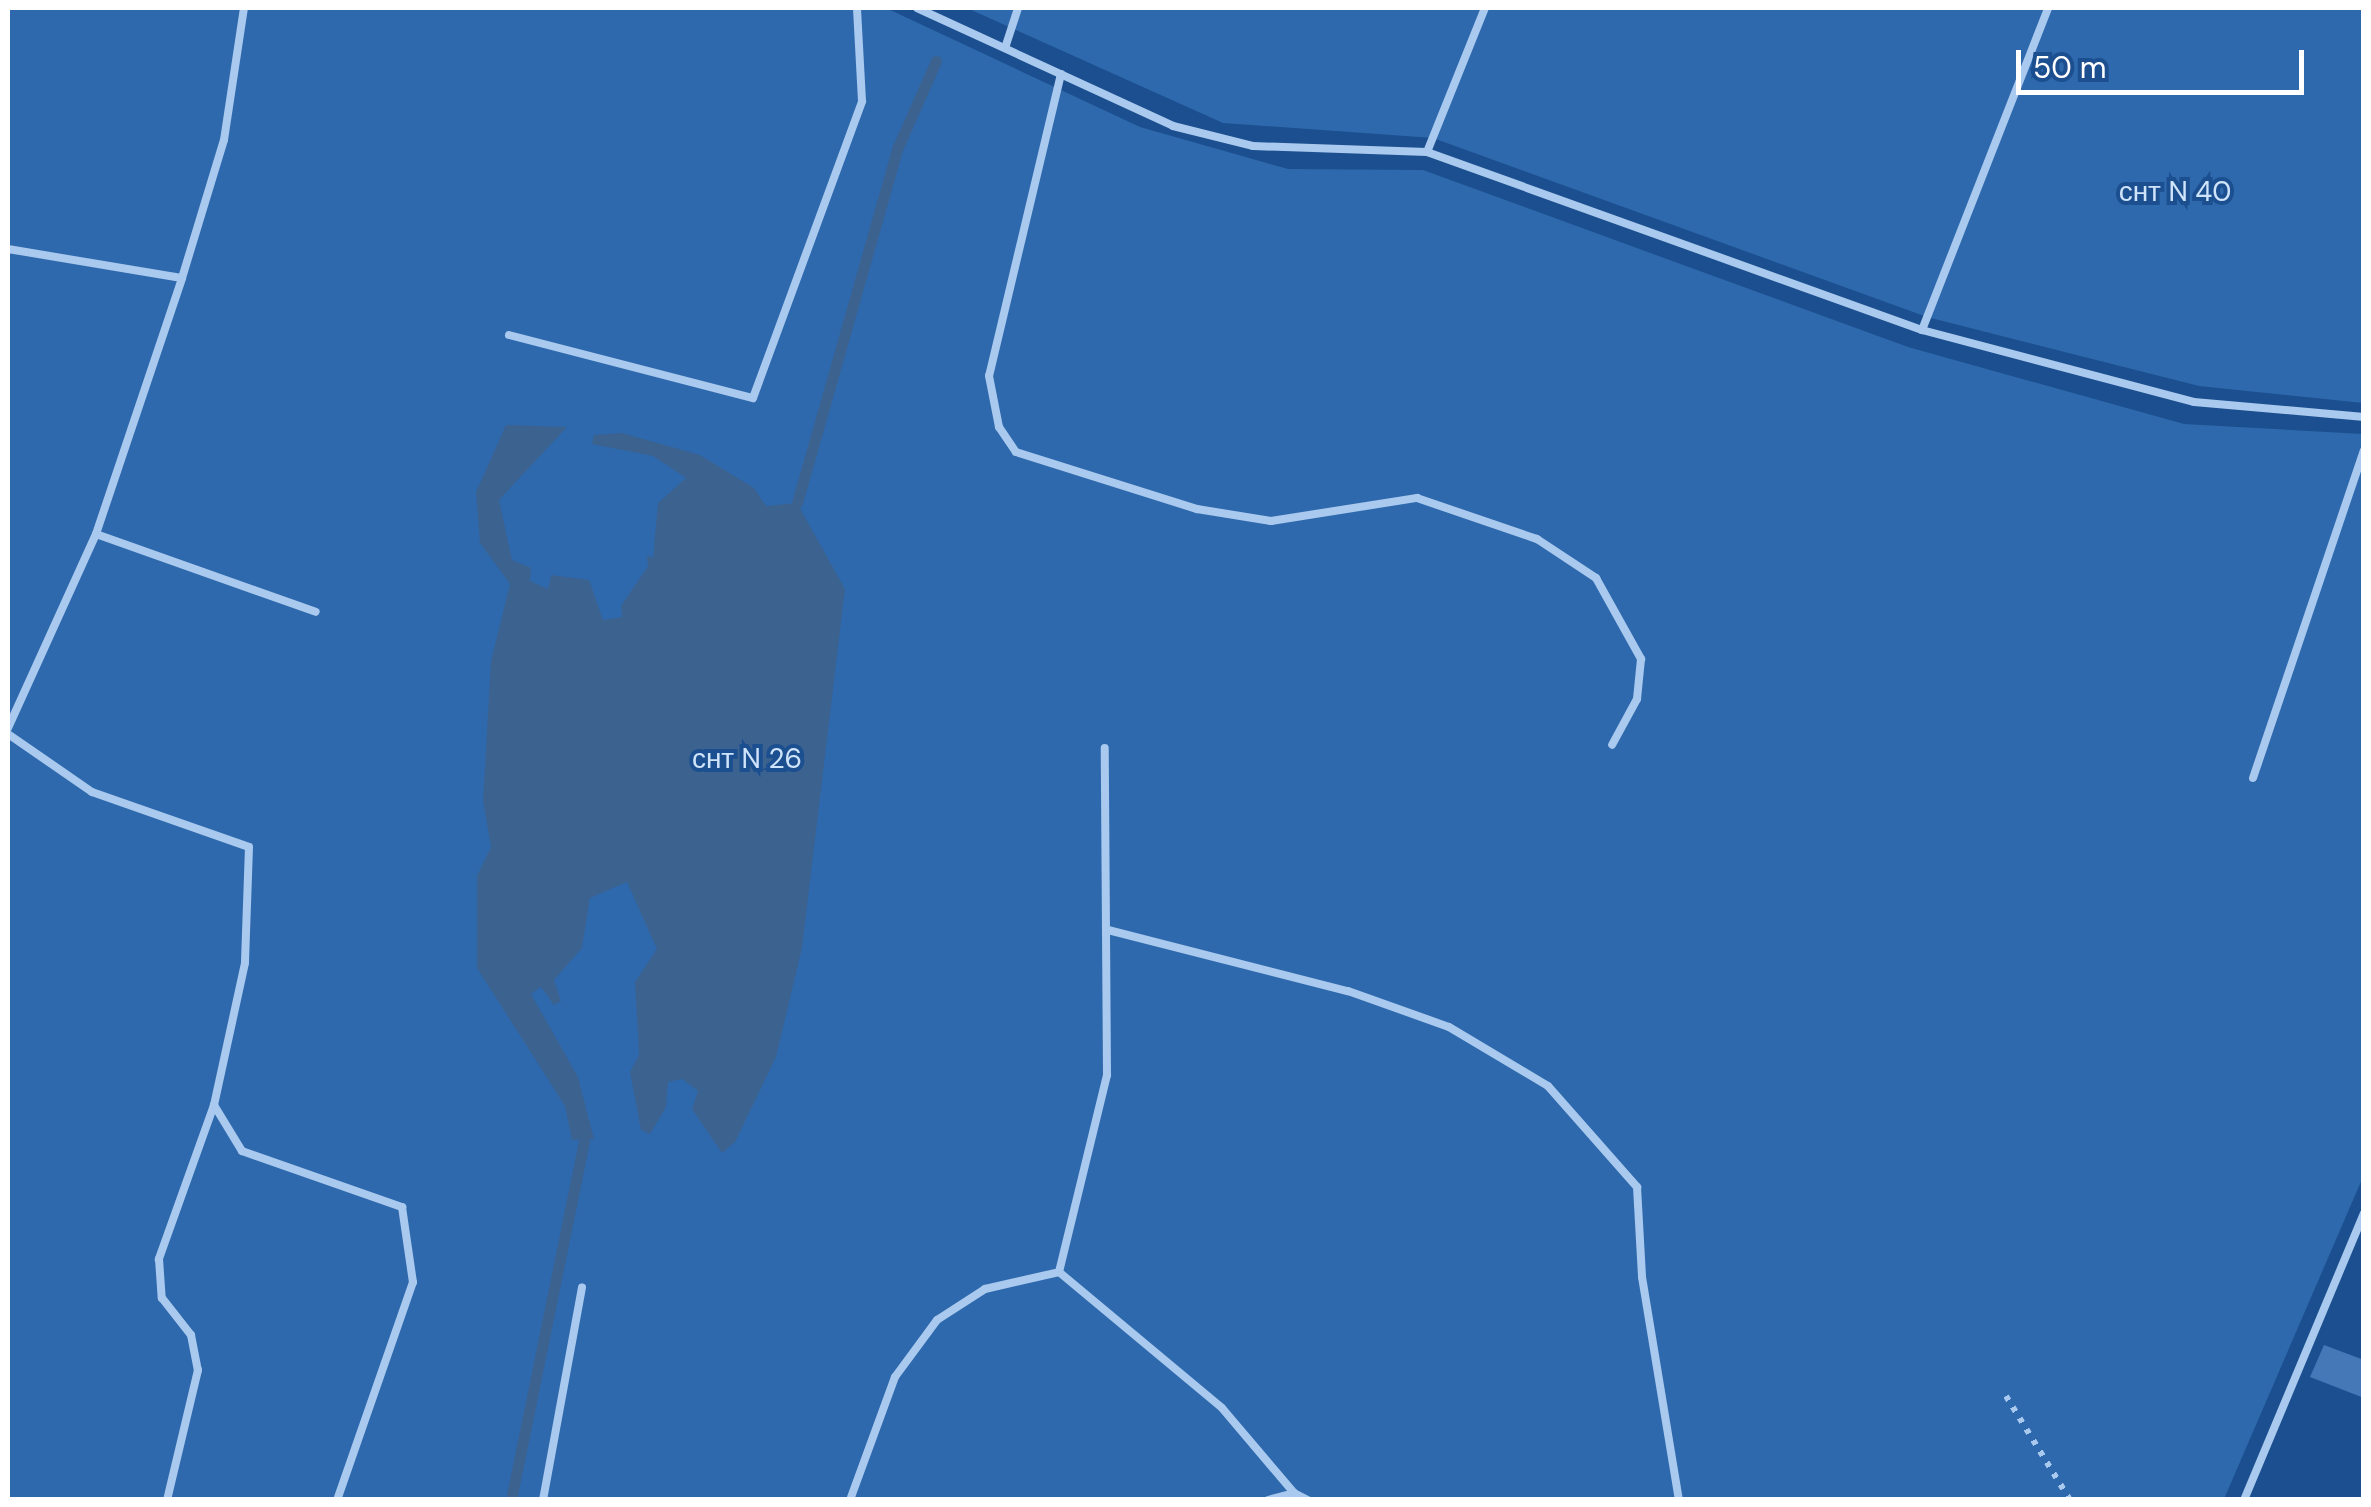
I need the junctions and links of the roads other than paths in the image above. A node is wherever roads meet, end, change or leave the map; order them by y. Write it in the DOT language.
graph roads {
  1 [pos="244,8"];
  2 [pos="857,8"];
  3 [pos="916,8"];
  4 [pos="1018,8"];
  5 [pos="1485,8"];
  6 [pos="2048,8"];
  7 [pos="1006,45"];
  8 [pos="1061,74"];
  9 [pos="1427,152"];
  10 [pos="8,248"];
  11 [pos="182,278"];
  12 [pos="1922,330"];
  13 [pos="509,335"];
  14 [pos="2364,417"];
  15 [pos="2364,450"];
  16 [pos="96,534"];
  17 [pos="316,612"];
  18 [pos="8,731"];
  19 [pos="1612,745"];
  20 [pos="1105,748"];
  21 [pos="2253,778"];
  22 [pos="1108,930"];
  23 [pos="214,1105"];
  24 [pos="2364,1213"];
  25 [pos="1060,1272"];
  26 [pos="582,1288"];
  27 [pos="1294,1493"];
  28 [pos="166,1500"];
  29 [pos="337,1500"];
  30 [pos="543,1500"];
  31 [pos="850,1500"];
  32 [pos="1268,1500"];
  33 [pos="1308,1500"];
  34 [pos="1679,1500"];
  35 [pos="2244,1500"];
  1 -- 11 [label="lane"];
  2 -- 13 [label="lane"];
  3 -- 7 [label="lane"];
  4 -- 7 [label="lane"];
  5 -- 9 [label="lane"];
  6 -- 12 [label="lane"];
  7 -- 8 [label="lane"];
  8 -- 9 [label="lane"];
  8 -- 19 [label="lane"];
  9 -- 12 [label="lane"];
  10 -- 11 [label="lane"];
  11 -- 16 [label="lane"];
  12 -- 14 [label="lane"];
  15 -- 21 [label="lane"];
  16 -- 17 [label="lane"];
  16 -- 18 [label="lane"];
  18 -- 23 [label="lane"];
  20 -- 22 [label="lane"];
  22 -- 25 [label="lane"];
  22 -- 34 [label="lane"];
  23 -- 28 [label="lane"];
  23 -- 29 [label="lane"];
  24 -- 35 [label="lane"];
  25 -- 27 [label="lane"];
  25 -- 31 [label="lane"];
  26 -- 30 [label="lane"];
  27 -- 32 [label="lane"];
  27 -- 33 [label="lane"];
}
